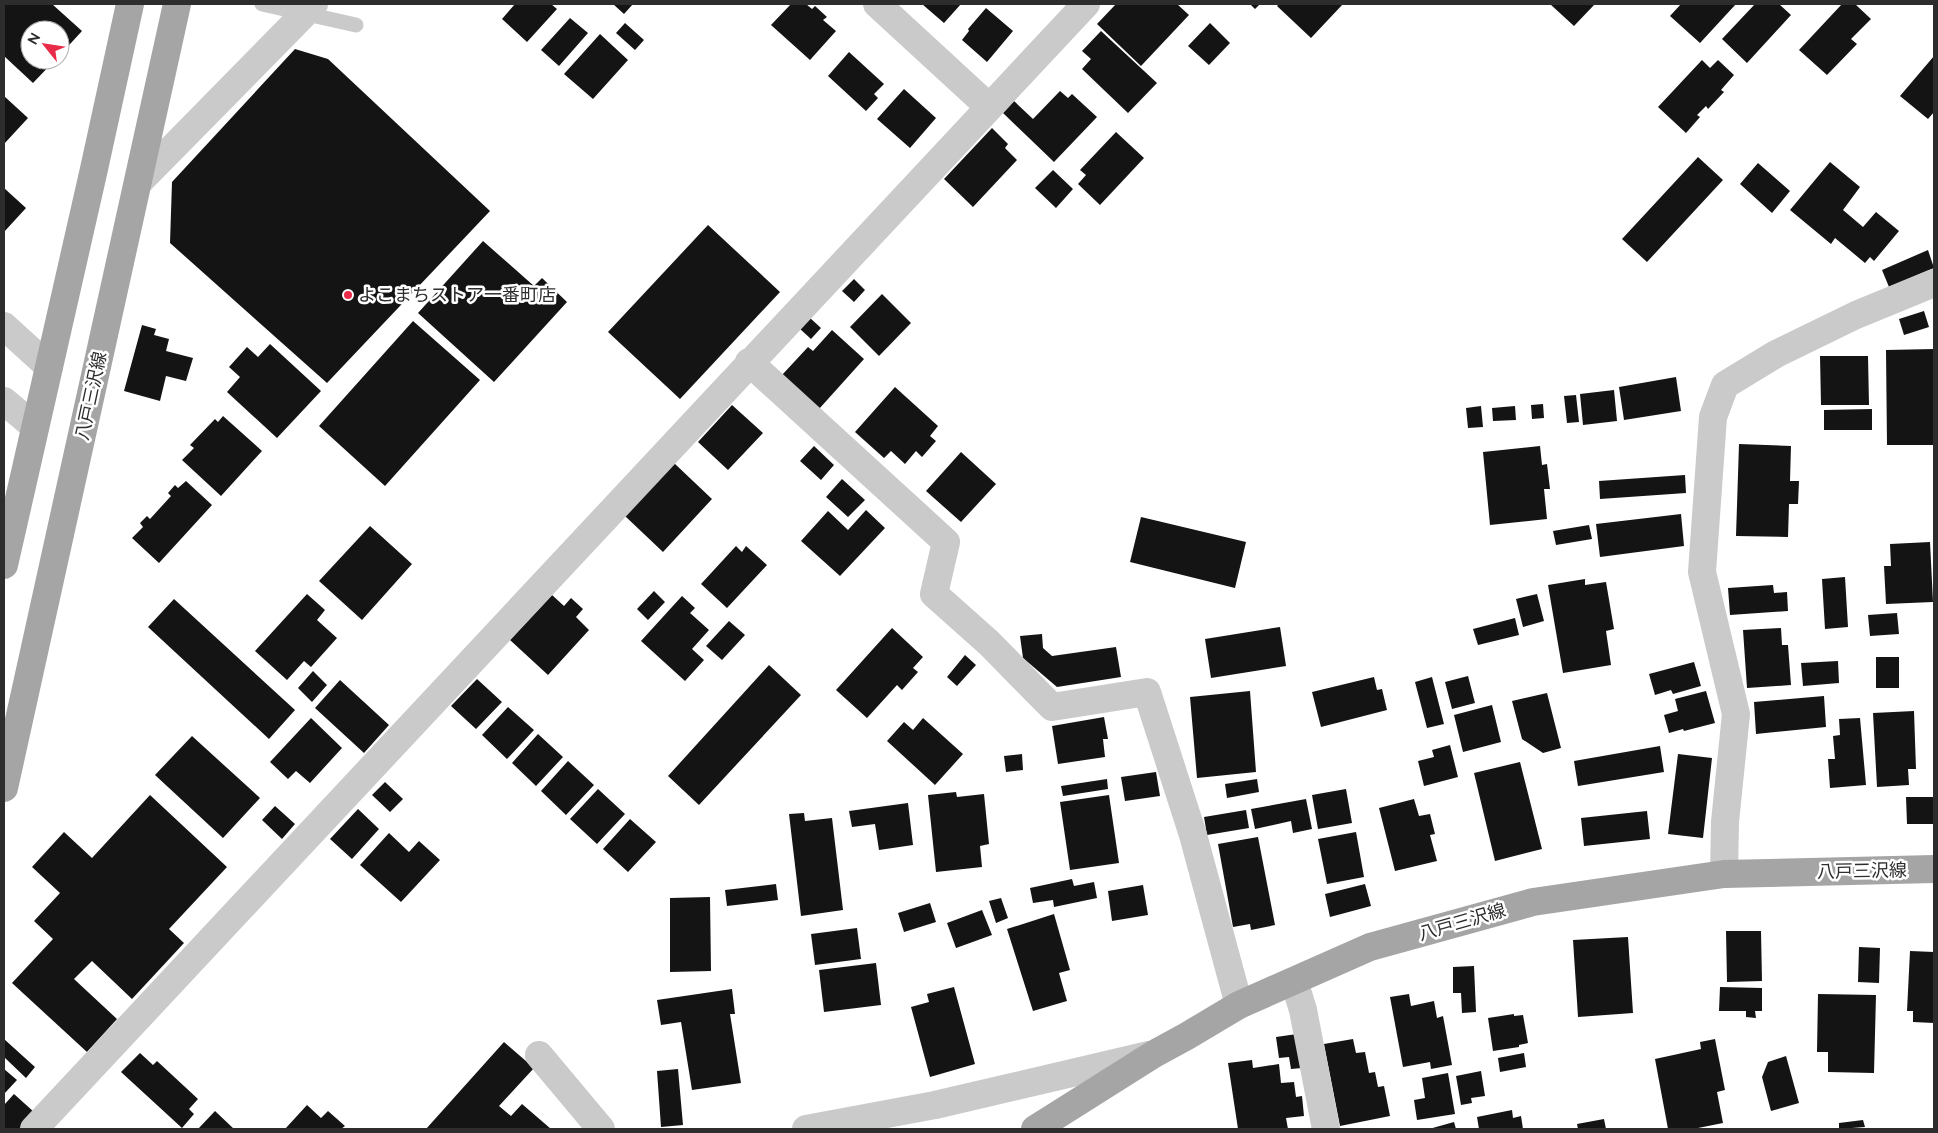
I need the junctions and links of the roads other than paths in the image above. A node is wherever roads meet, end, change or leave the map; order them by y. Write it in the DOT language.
graph roads {
  1 [pos="130,4"];
  2 [pos="178,4"];
  3 [pos="262,4"];
  4 [pos="877,4"];
  5 [pos="1086,4"];
  6 [pos="310,9"];
  7 [pos="356,25"];
  8 [pos="988,107"];
  9 [pos="138,183"];
  10 [pos="1934,283"];
  11 [pos="4,326"];
  12 [pos="749,362"];
  13 [pos="49,367"];
  14 [pos="4,401"];
  15 [pos="35,427"];
  16 [pos="4,565"];
  17 [pos="4,788"];
  18 [pos="1934,869"];
  19 [pos="1724,874"];
  20 [pos="1294,981"];
  21 [pos="1238,1005"];
  22 [pos="1154,1054"];
  23 [pos="539,1055"];
  24 [pos="34,1129"];
  25 [pos="601,1129"];
  26 [pos="806,1129"];
  27 [pos="1035,1129"];
  28 [pos="1326,1129"];
  1 -- 13 [label="main road"];
  2 -- 9 [label="main road, 八戸三沢線"];
  3 -- 6 [label="lane"];
  4 -- 8 [label="street"];
  5 -- 8 [label="street"];
  6 -- 7 [label="lane"];
  6 -- 9 [label="street"];
  8 -- 12 [label="street"];
  9 -- 17 [label="main road, 八戸三沢線"];
  10 -- 19 [label="street"];
  11 -- 13 [label="street"];
  12 -- 21 [label="street"];
  12 -- 24 [label="street"];
  13 -- 15 [label="main road"];
  14 -- 15 [label="street"];
  15 -- 16 [label="main road"];
  18 -- 19 [label="main road, 八戸三沢線"];
  19 -- 20 [label="main road, 八戸三沢線"];
  20 -- 21 [label="main road, 八戸三沢線"];
  20 -- 28 [label="street"];
  21 -- 22 [label="main road, 八戸三沢線"];
  22 -- 26 [label="street"];
  22 -- 27 [label="main road, 八戸三沢線"];
  23 -- 25 [label="street"];
}
